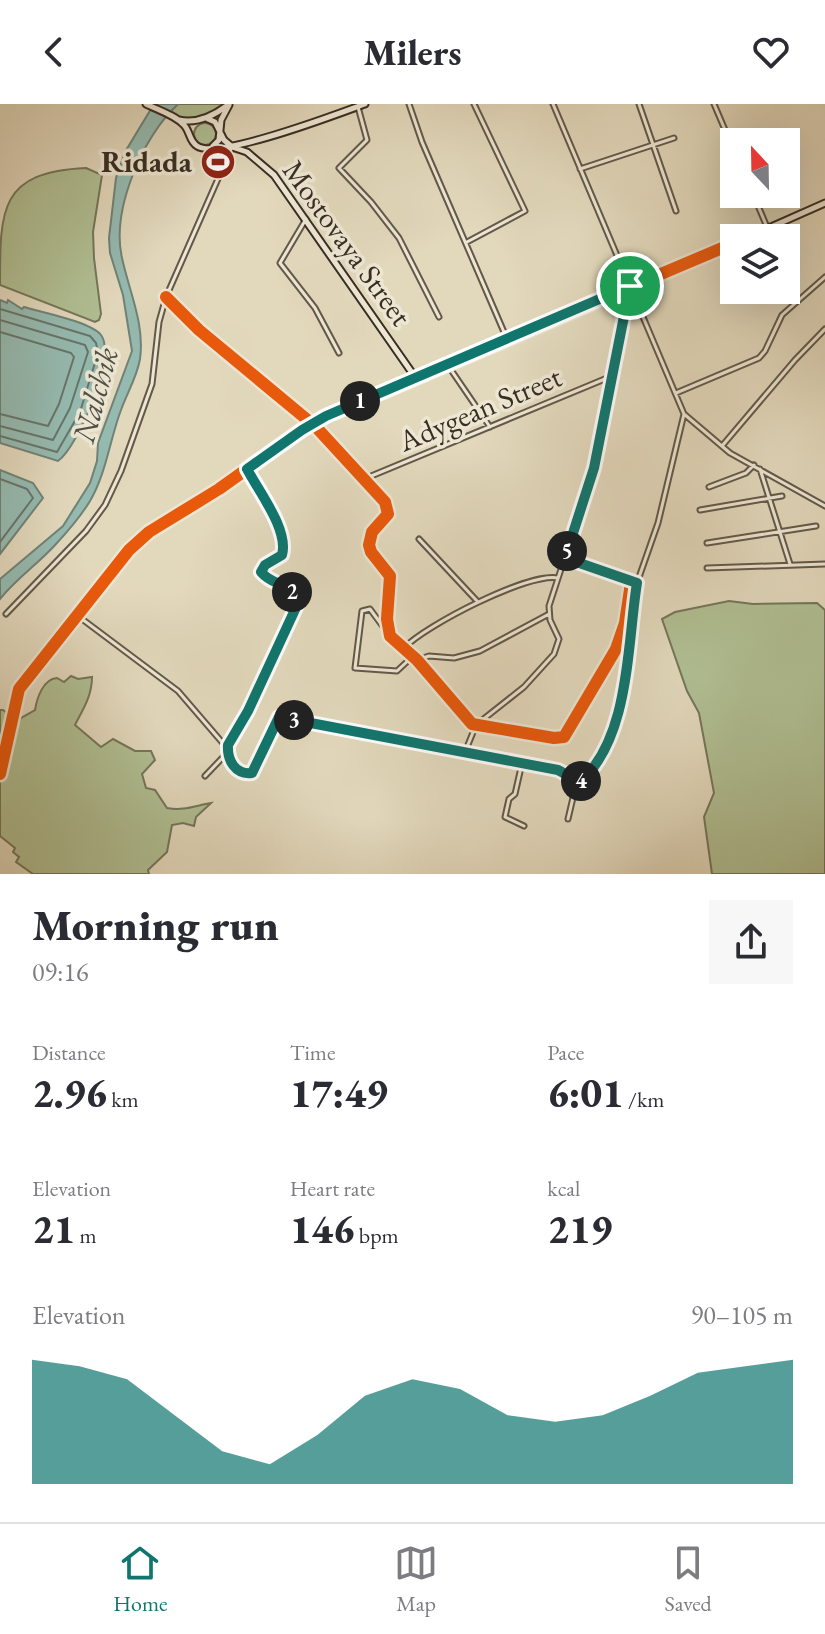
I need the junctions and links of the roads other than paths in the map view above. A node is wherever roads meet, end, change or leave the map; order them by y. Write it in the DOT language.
graph roads {
  1 [pos="146,104"];
  2 [pos="229,104"];
  3 [pos="365,104"];
  4 [pos="409,104"];
  5 [pos="474,104"];
  6 [pos="560,104"];
  7 [pos="639,104"];
  8 [pos="714,104"];
  9 [pos="554,105"];
  10 [pos="358,107"];
  11 [pos="175,118"];
  12 [pos="206,118"];
  13 [pos="198,120"];
  14 [pos="724,128"];
  15 [pos="220,131"];
  16 [pos="190,133"];
  17 [pos="674,138"];
  18 [pos="654,145"];
  19 [pos="213,147"];
  20 [pos="232,147"];
  21 [pos="580,169"];
  22 [pos="825,203"];
  23 [pos="676,211"];
  24 [pos="306,219"];
  25 [pos="778,224"];
  26 [pos="466,242"];
  27 [pos="720,249"];
  28 [pos="825,277"];
  29 [pos="630,286"];
  30 [pos="166,297"];
  31 [pos="439,317"];
  32 [pos="825,329"];
  33 [pos="507,339"];
  34 [pos="339,353"];
  35 [pos="447,364"];
  36 [pos="612,376"];
  37 [pos="415,377"];
  38 [pos="676,393"];
  39 [pos="684,414"];
  40 [pos="312,424"];
  41 [pos="490,427"];
  42 [pos="722,446"];
  43 [pos="754,465"];
  44 [pos="247,469"];
  45 [pos="760,469"];
  46 [pos="364,479"];
  47 [pos="709,487"];
  48 [pos="782,496"];
  49 [pos="771,499"];
  50 [pos="825,506"];
  51 [pos="700,510"];
  52 [pos="816,526"];
  53 [pos="781,530"];
  54 [pos="419,539"];
  55 [pos="707,543"];
  56 [pos="565,558"];
  57 [pos="825,564"];
  58 [pos="791,566"];
  59 [pos="707,568"];
  60 [pos="558,578"];
  61 [pos="631,583"];
  62 [pos="637,583"];
  63 [pos="478,602"];
  64 [pos="6,614"];
  65 [pos="76,614"];
  66 [pos="549,614"];
  67 [pos="388,629"];
  68 [pos="404,648"];
  69 [pos="415,658"];
  70 [pos="476,725"];
  71 [pos="227,750"];
  72 [pos="465,752"];
  73 [pos="522,763"];
  74 [pos="0,774"];
  75 [pos="205,776"];
  76 [pos="580,782"];
  77 [pos="568,819"];
  78 [pos="524,826"];
  1 -- 11 [label="street"];
  2 -- 12 [label="street"];
  2 -- 15 [label="street"];
  3 -- 10 [label="street"];
  4 -- 26 [label="street"];
  5 -- 26 [label="street"];
  6 -- 9 [label="street"];
  7 -- 18 [label="street"];
  8 -- 14 [label="street"];
  9 -- 21 [label="street"];
  10 -- 20 [label="street"];
  10 -- 31 [label="street"];
  11 -- 13 [label="street"];
  11 -- 16 [label="street"];
  12 -- 13 [label="street"];
  12 -- 15 [label="street"];
  13 -- 16 [label="street"];
  15 -- 19 [label="street"];
  15 -- 20 [label="street"];
  16 -- 19 [label="street"];
  17 -- 18 [label="street"];
  18 -- 21 [label="street"];
  18 -- 23 [label="street"];
  19 -- 20 [label="street"];
  20 -- 24 [label="street, Mostovaya Street"];
  20 -- 30 [label="street"];
  21 -- 29 [label="street"];
  22 -- 25 [label="street"];
  24 -- 34 [label="street"];
  24 -- 37 [label="street, Mostovaya Street"];
  26 -- 33 [label="street"];
  27 -- 29 [label="street"];
  28 -- 38 [label="street"];
  29 -- 33 [label="street"];
  29 -- 36 [label="street"];
  29 -- 38 [label="street"];
  30 -- 40 [label="street"];
  30 -- 64 [label="street"];
  32 -- 42 [label="street"];
  33 -- 35 [label="street"];
  35 -- 37 [label="street"];
  35 -- 41 [label="street"];
  36 -- 41 [label="street, Adygean Street"];
  36 -- 56 [label="street"];
  37 -- 40 [label="street"];
  38 -- 39 [label="street"];
  39 -- 42 [label="street"];
  39 -- 62 [label="street"];
  40 -- 44 [label="street"];
  40 -- 46 [label="street"];
  41 -- 46 [label="street, Adygean Street"];
  42 -- 43 [label="street"];
  43 -- 45 [label="street"];
  43 -- 47 [label="street"];
  44 -- 65 [label="street"];
  44 -- 71 [label="street"];
  45 -- 49 [label="street"];
  45 -- 50 [label="street"];
  46 -- 67 [label="street"];
  48 -- 49 [label="street"];
  49 -- 51 [label="street"];
  49 -- 53 [label="street"];
  52 -- 53 [label="street"];
  53 -- 55 [label="street"];
  53 -- 58 [label="street"];
  54 -- 63 [label="street"];
  56 -- 60 [label="street"];
  56 -- 61 [label="street"];
  57 -- 58 [label="street"];
  58 -- 59 [label="street"];
  60 -- 63 [label="street"];
  60 -- 66 [label="street"];
  61 -- 62 [label="street"];
  61 -- 70 [label="street"];
  62 -- 76 [label="street"];
  63 -- 68 [label="street"];
  65 -- 71 [label="street"];
  65 -- 74 [label="street"];
  66 -- 69 [label="street"];
  66 -- 70 [label="street"];
  67 -- 68 [label="street"];
  67 -- 69 [label="street"];
  68 -- 69 [label="street"];
  69 -- 70 [label="street"];
  70 -- 72 [label="street"];
  71 -- 72 [label="street"];
  71 -- 75 [label="street"];
  72 -- 73 [label="street"];
  73 -- 76 [label="street"];
  73 -- 78 [label="street"];
  76 -- 77 [label="street"];
}
